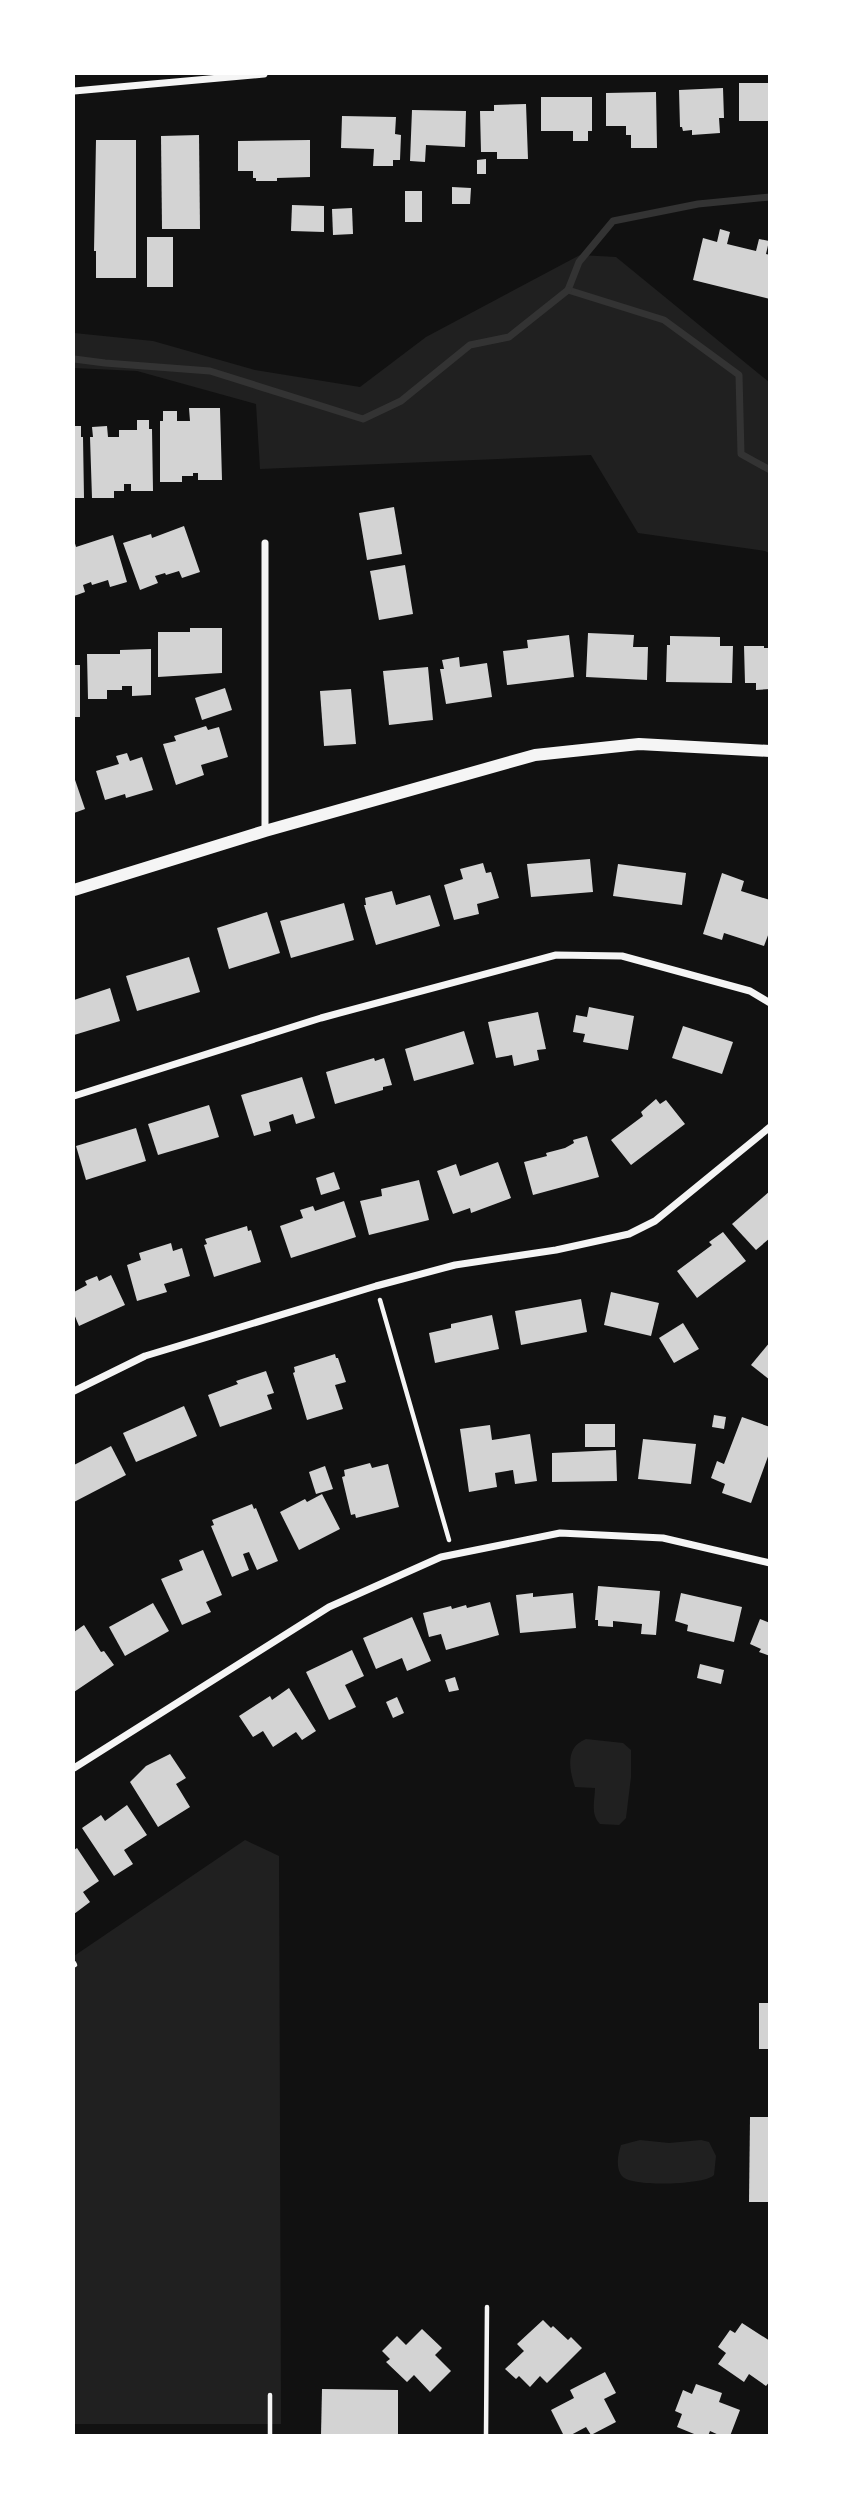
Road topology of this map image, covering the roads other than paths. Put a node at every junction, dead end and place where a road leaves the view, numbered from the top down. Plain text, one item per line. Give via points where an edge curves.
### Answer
1 (264, 74) edge
2 (74, 91) edge
3 (265, 543) dead end
4 (769, 751) edge
5 (265, 831) junction
6 (74, 890) edge
7 (769, 1003) edge
8 (74, 1096) edge
9 (769, 1126) edge
10 (74, 1391) edge
11 (769, 1563) edge
12 (74, 1768) edge

1 - 2 street
3 - 5 street
4 - 5 street via 639,744 535,755
5 - 6 street
7 - 8 street via 750,991 622,956 556,955 321,1018
9 - 10 street via 655,1221 629,1234 455,1265 376,1286 145,1356
11 - 12 street via 663,1538 560,1534 441,1557 328,1606

